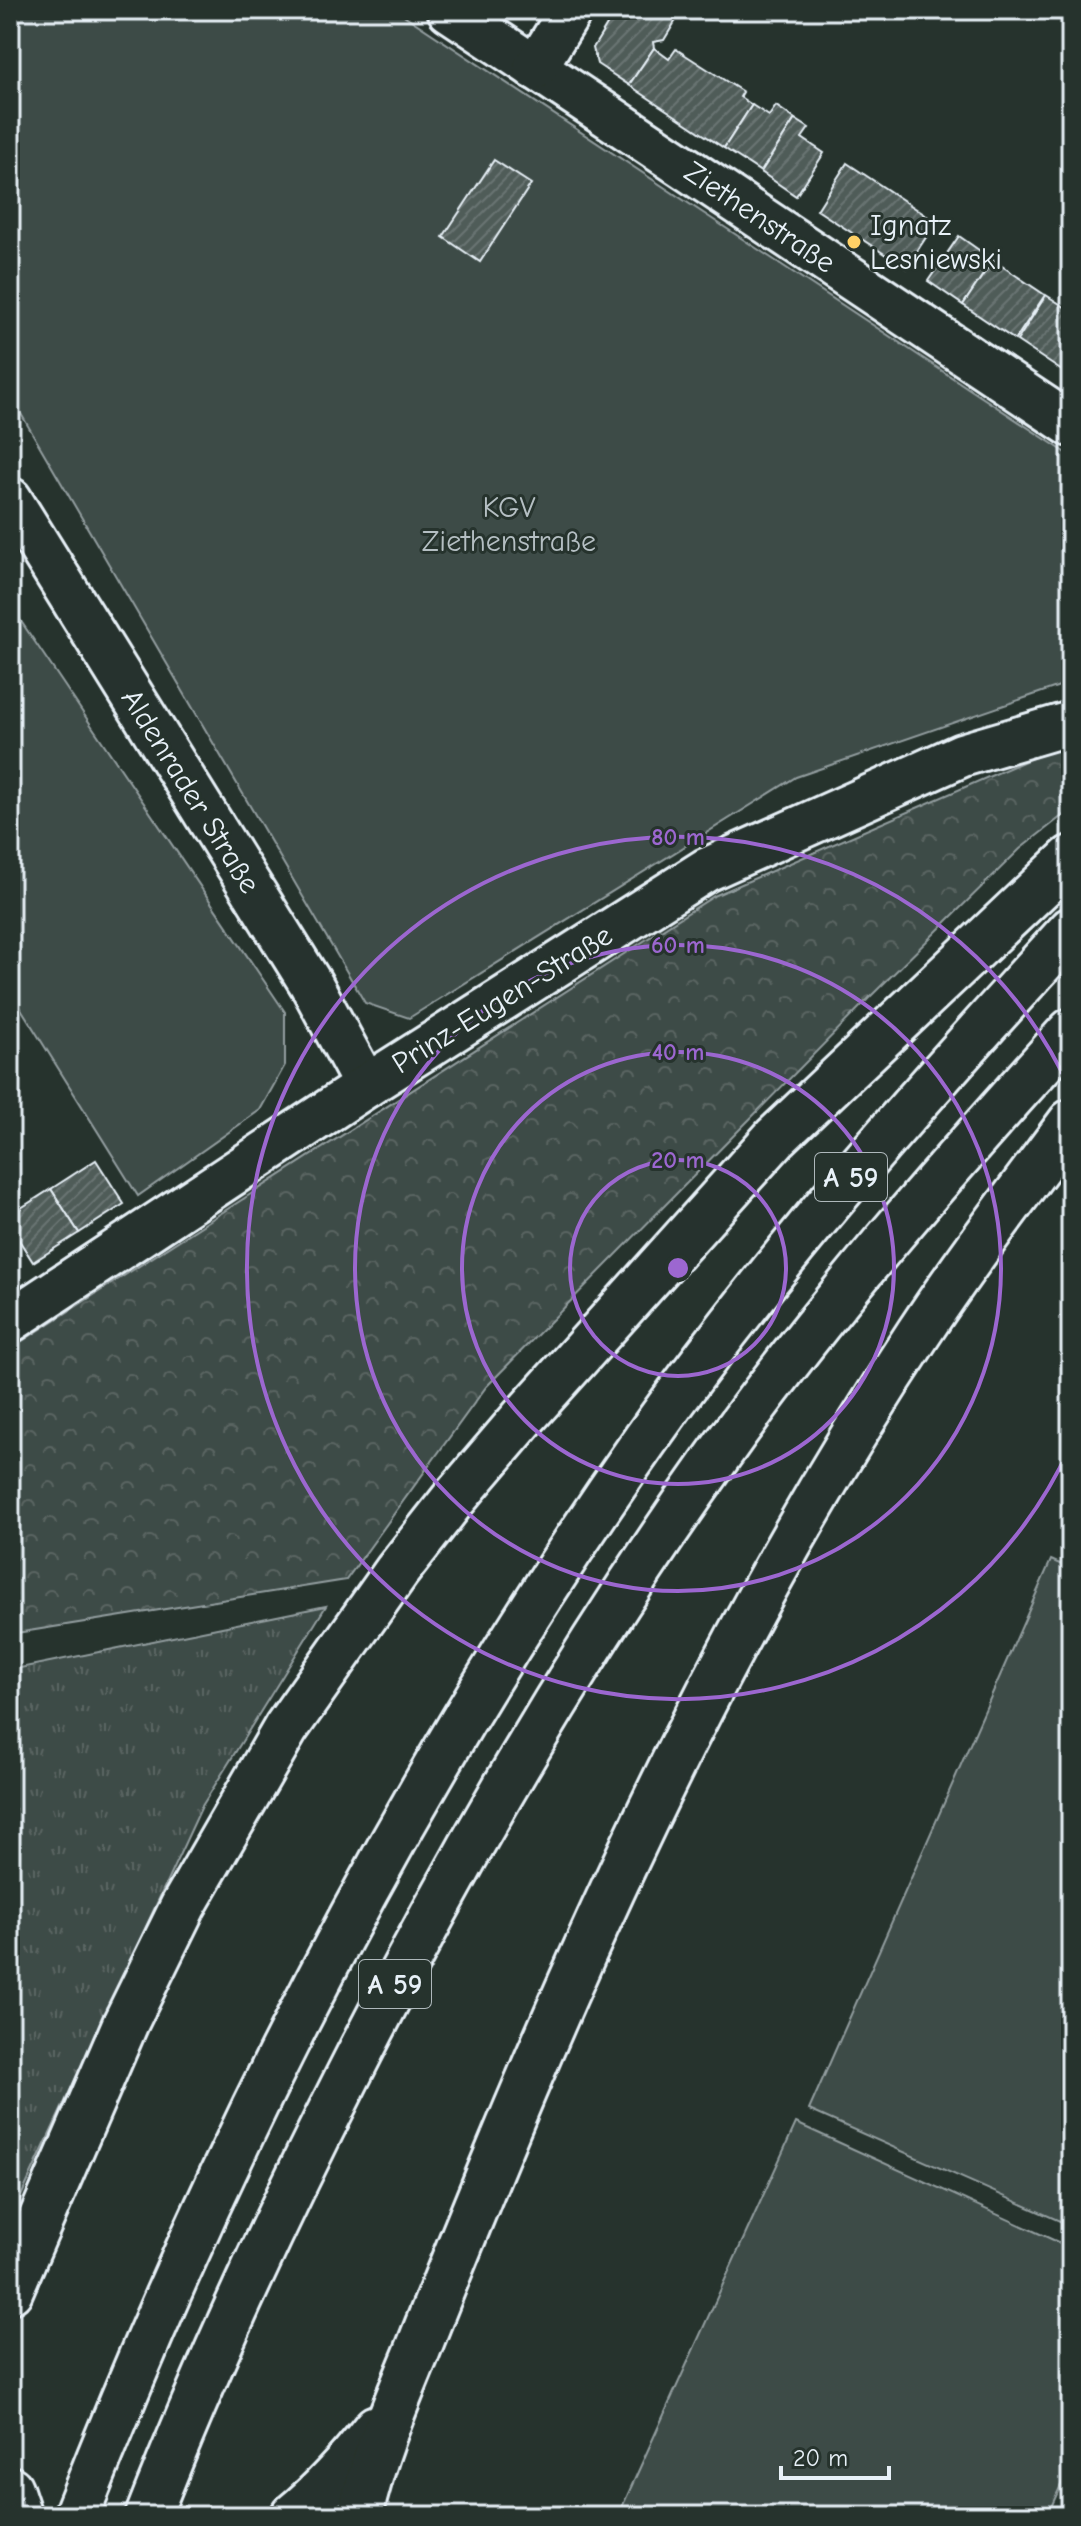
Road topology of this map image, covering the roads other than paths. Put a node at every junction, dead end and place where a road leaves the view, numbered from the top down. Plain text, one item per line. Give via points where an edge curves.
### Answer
1 (449, 10) edge
2 (571, 10) edge
3 (535, 68) junction
4 (1071, 425) edge
5 (10, 499) edge
6 (1071, 723) edge
7 (1071, 858) edge
8 (1071, 930) edge
9 (1071, 1031) edge
10 (366, 1086) junction
11 (1071, 1122) edge
12 (10, 1321) edge
13 (17, 2276) edge
14 (10, 2319) edge
15 (398, 2399) junction
16 (10, 2489) edge
17 (19, 2516) edge
18 (76, 2516) edge
19 (148, 2516) edge
20 (293, 2516) edge
21 (360, 2516) edge

1 - 3 street, Ziethenstraße
2 - 3 street
3 - 4 street, Ziethenstraße
5 - 10 street, Aldenrader Straße via 303,970
6 - 10 street, Prinz-Eugen-Straße via 962,755 706,870
7 - 13 highway via 775,1138 463,1487 344,1643 286,1728 183,1906 126,2022
8 - 18 highway, A 59 via 931,1082 815,1220 647,1437 547,1586 442,1757 344,1932 221,2174
9 - 19 highway, A 59 via 870,1260 768,1390 651,1553 499,1794 285,2200
10 - 12 street, Prinz-Eugen-Straße
11 - 15 highway via 919,1332 725,1659 565,1991
13 - 14 highway
15 - 20 highway via 350,2461
15 - 21 highway
16 - 17 highway

